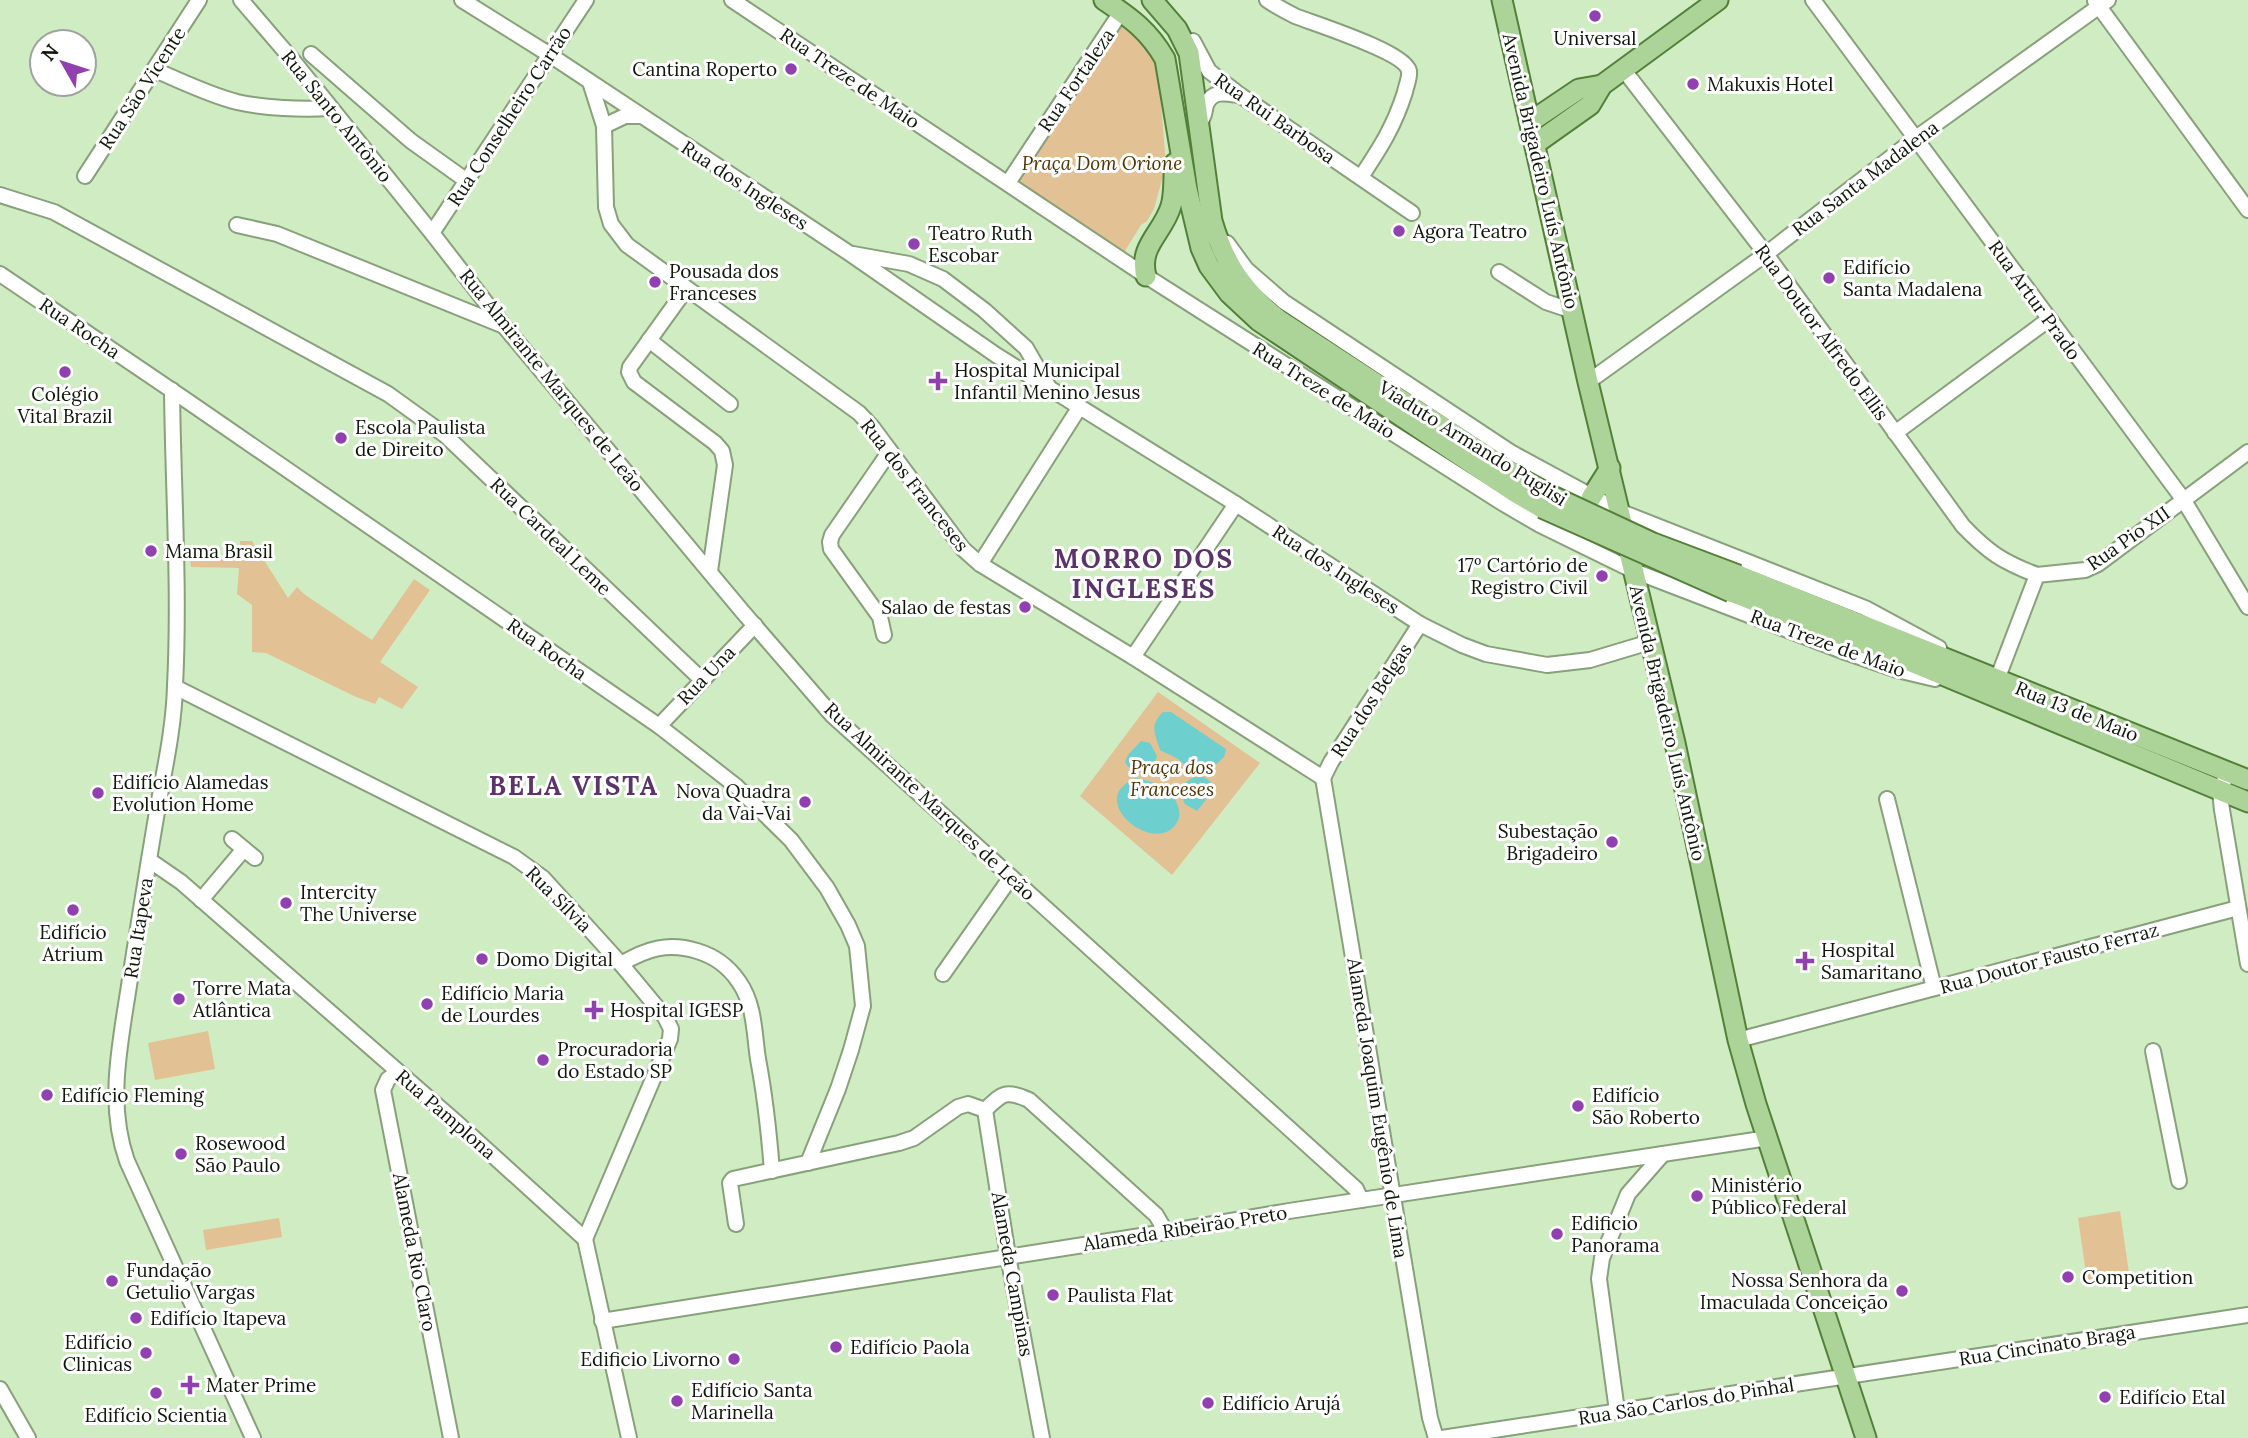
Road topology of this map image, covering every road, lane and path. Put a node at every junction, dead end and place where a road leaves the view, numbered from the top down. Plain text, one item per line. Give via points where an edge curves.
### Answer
1 (199, 0) edge
2 (242, 0) edge
3 (462, 0) edge
4 (586, 0) edge
5 (732, 0) edge
6 (1104, 0) edge
7 (1152, 0) edge
8 (1161, 0) edge
9 (1267, 0) edge
10 (1502, 0) edge
11 (1718, 0) edge
12 (1813, 0) edge
13 (2100, 2) edge
14 (1121, 12) junction
15 (311, 54) dead end
16 (550, 55) junction
17 (1623, 69) junction
18 (155, 70) junction
19 (590, 82) junction
20 (1602, 85) junction
21 (1240, 95) junction
22 (330, 108) junction
23 (641, 116) junction
24 (1530, 122) junction
25 (1198, 124) junction
26 (604, 126) junction
27 (1916, 138) junction
28 (1535, 144) junction
29 (1180, 149) junction
30 (85, 176) dead end
31 (1360, 177) junction
32 (467, 181) junction
33 (1008, 183) junction
34 (0, 195) edge
35 (2248, 210) edge
36 (1412, 213) dead end
37 (1212, 221) junction
38 (237, 225) dead end
39 (432, 233) junction
40 (849, 253) junction
41 (1766, 254) junction
42 (1499, 272) dead end
43 (0, 274) edge
44 (1146, 276) junction
45 (686, 289) junction
46 (1573, 311) junction
47 (2048, 320) junction
48 (504, 326) junction
49 (649, 340) junction
50 (1588, 382) junction
51 (1049, 387) junction
52 (172, 390) junction
53 (730, 404) dead end
54 (1079, 408) junction
55 (1895, 433) junction
56 (890, 451) junction
57 (2248, 452) edge
58 (1610, 468) junction
59 (1572, 487) junction
60 (1591, 498) junction
61 (2183, 499) junction
62 (1545, 501) junction
63 (1236, 504) junction
64 (1619, 511) junction
65 (1564, 537) junction
66 (1692, 540) junction
67 (1598, 554) junction
68 (979, 564) junction
69 (1634, 570) junction
70 (710, 571) junction
71 (2037, 575) junction
72 (1735, 584) junction
73 (1672, 585) junction
74 (2248, 607) edge
75 (1420, 624) junction
76 (755, 625) junction
77 (884, 635) dead end
78 (1650, 642) junction
79 (1907, 643) joint
80 (1133, 657) junction
81 (1916, 664) joint
82 (1959, 664) junction
83 (702, 680) junction
84 (1963, 685) junction
85 (175, 687) junction
86 (1994, 688) junction
87 (659, 726) junction
88 (2228, 771) junction
89 (1323, 778) junction
90 (2248, 780) edge
91 (2220, 791) junction
92 (1888, 799) dead end
93 (2248, 802) edge
94 (244, 849) dead end
95 (149, 860) junction
96 (1012, 877) junction
97 (201, 900) junction
98 (2238, 908) junction
99 (621, 964) junction
100 (2248, 964) edge
101 (943, 974) dead end
102 (1934, 988) junction
103 (1738, 1040) junction
104 (2153, 1051) dead end
105 (398, 1073) junction
106 (985, 1110) junction
107 (1768, 1138) junction
108 (1663, 1154) junction
109 (808, 1163) junction
110 (772, 1171) junction
111 (2179, 1181) dead end
112 (1393, 1195) junction
113 (1361, 1200) junction
114 (736, 1224) dead end
115 (1166, 1232) junction
116 (585, 1239) junction
117 (1009, 1256) junction
118 (2248, 1315) edge
119 (602, 1321) junction
120 (1846, 1376) junction
121 (0, 1389) edge
122 (1617, 1411) junction
123 (28, 1438) edge
124 (253, 1438) edge
125 (451, 1438) edge
126 (629, 1438) edge
127 (1042, 1438) edge
128 (1436, 1438) edge
129 (1442, 1438) edge
130 (1866, 1438) edge

1 - 18 street, Rua São Vicente
2 - 22 street, Rua Santo Antônio
3 - 16 street, Rua dos Ingleses
4 - 16 street, Rua Conselheiro Carrão
5 - 33 street, Rua Treze de Maio
6 - 14 main road
7 - 25 main road via 1177,29 1189,53
8 - 21 street, Rua Rui Barbosa via 1179,18 1209,71
9 - 31 street via 1399,58 1409,69 1390,132
10 - 24 main road, Avenida Brigadeiro Luís Antônio
11 - 17 main road
12 - 27 street, Rua Artur Prado
13 - 27 street, Rua Santa Madalena
13 - 35 street
14 - 29 main road via 1154,40 1165,59
14 - 33 street, Rua Fortaleza
15 - 32 street via 411,141
16 - 19 street, Rua dos Ingleses
16 - 32 street, Rua Conselheiro Carrão
17 - 20 main road
17 - 41 street, Rua Doutor Alfredo Ellis
18 - 22 street via 239,102
18 - 30 street, Rua São Vicente
19 - 23 street, Rua dos Ingleses
19 - 26 street, Rua dos Franceses
20 - 24 main road via 1579,89
20 - 28 main road via 1590,104
21 - 25 street via 1217,93
21 - 31 street, Rua Rui Barbosa
22 - 39 street, Rua Santo Antônio
23 - 26 street via 625,116
23 - 40 street, Rua dos Ingleses
24 - 28 main road, Avenida Brigadeiro Luís Antônio
25 - 37 main road, Rua Treze de Maio
26 - 45 street, Rua dos Franceses via 606,207 611,224 627,245
27 - 41 street, Rua Santa Madalena
27 - 47 street, Rua Artur Prado
28 - 46 main road, Avenida Brigadeiro Luís Antônio
29 - 44 main road via 1171,206 1145,254
29 - 62 main road, Viaduto Armando Puglisi via 1201,248 1229,293 1259,321 1492,477
31 - 36 street, Rua Rui Barbosa
32 - 39 street, Rua Conselheiro Carrão
33 - 44 street, Rua Treze de Maio
34 - 83 street, Rua Cardeal Leme via 54,212 388,394 437,428
37 - 59 street, Rua Treze de Maio via 1246,269 1284,302 1512,453
37 - 62 main road, Viaduto Armando Puglisi via 1229,266 1258,303
38 - 48 street via 277,234
39 - 48 street, Rua Almirante Marques de Leão
40 - 51 street, Rua dos Ingleses
40 - 51 street, Rua dos Ingleses via 909,264 943,279 1026,348
41 - 50 street, Rua Santa Madalena
41 - 55 street, Rua Doutor Alfredo Ellis
42 - 46 street via 1546,302
43 - 52 street, Rua Rocha
44 - 65 street, Rua Treze de Maio via 1504,504
45 - 49 street
45 - 56 street, Rua dos Franceses via 859,413
46 - 50 main road, Avenida Brigadeiro Luís Antônio
47 - 55 street
47 - 61 street, Rua Artur Prado
48 - 70 street, Rua Almirante Marques de Leão
49 - 53 street
49 - 70 street via 630,367 630,377 722,451
50 - 58 main road, Avenida Brigadeiro Luís Antônio
51 - 54 street, Rua dos Ingleses
52 - 85 street, Rua Itapeva
52 - 87 street, Rua Rocha
54 - 63 street, Rua dos Ingleses
54 - 68 street
55 - 71 street, Rua Doutor Alfredo Ellis via 1985,549 2009,565
56 - 68 street, Rua dos Franceses
56 - 77 street via 830,542 880,617
57 - 61 street, Rua Pio XII
58 - 60 main road
58 - 64 main road, Avenida Brigadeiro Luís Antônio
59 - 60 street, Rua Treze de Maio
59 - 65 street via 1581,515
60 - 64 street, Rua Treze de Maio
60 - 67 street via 1589,524
61 - 71 street, Rua Pio XII via 2098,564 2085,570
61 - 74 street, Rua Artur Prado
62 - 72 main road, Viaduto Armando Puglisi, bridge via 1653,543
63 - 75 street, Rua dos Ingleses
63 - 80 street
64 - 66 street, Rua Treze de Maio
64 - 69 main road, Avenida Brigadeiro Luís Antônio
65 - 67 street, Rua Treze de Maio
66 - 73 street via 1673,542 1657,556 1659,568
66 - 82 street, Rua Treze de Maio via 1865,608
67 - 69 street, Rua Treze de Maio
68 - 80 street, Rua dos Franceses
69 - 73 street, Rua Treze de Maio
69 - 78 main road, Avenida Brigadeiro Luís Antônio
70 - 76 street, Rua Almirante Marques de Leão
71 - 86 street
72 - 79 main road, Viaduto Armando Puglisi
72 - 81 main road, Viaduto Armando Puglisi
73 - 84 street, Rua Treze de Maio via 1897,670
75 - 78 street, Rua dos Ingleses via 1486,654 1547,665 1590,660
75 - 89 street, Rua dos Belgas
76 - 83 street, Rua Una
76 - 96 street, Rua Almirante Marques de Leão via 832,715
78 - 103 main road, Avenida Brigadeiro Luís Antônio
79 - 82 main road, Rua 13 de Maio
80 - 89 street, Rua dos Franceses
81 - 84 main road, Rua 13 de Maio
82 - 86 main road, Rua 13 de Maio
83 - 87 street, Rua Una
84 - 86 main road, Rua 13 de Maio
85 - 95 street, Rua Itapeva
85 - 99 street, Rua Sílvia via 514,857 543,878
86 - 88 main road, Rua 13 de Maio
86 - 91 main road, Rua 13 de Maio
87 - 109 street, Rua Rocha via 736,786 791,840 834,898 857,946 863,1006 838,1089
88 - 90 main road, Rua 13 de Maio
88 - 91 street
89 - 112 street, Alameda Joaquim Eugênio de Lima
91 - 93 main road, Rua 13 de Maio
91 - 98 street
92 - 102 street
94 - 97 street
95 - 97 street, Rua Pamplona
95 - 124 street, Rua Itapeva via 114,1095 120,1141
96 - 101 street
96 - 113 street, Rua Almirante Marques de Leão via 1356,1189
97 - 105 street, Rua Pamplona
98 - 100 street
98 - 102 street, Rua Doutor Fausto Ferraz
99 - 110 street via 641,952 680,947 720,962 739,981 752,1011
99 - 116 street, Rua Sílvia via 665,1017 670,1039
102 - 103 street, Rua Doutor Fausto Ferraz
103 - 107 main road, Avenida Brigadeiro Luís Antônio
104 - 111 street
105 - 116 street, Rua Pamplona
105 - 125 street, Alameda Rio Claro via 388,1079 383,1090
106 - 109 street via 968,1104 914,1138
106 - 115 street via 1008,1093 1029,1100 1156,1215
106 - 117 street, Alameda Campinas
107 - 108 street, Alameda Ribeirão Preto
107 - 120 main road, Avenida Brigadeiro Luís Antônio
108 - 112 street, Alameda Ribeirão Preto
108 - 122 street via 1631,1189 1602,1258 1599,1279
109 - 110 street
110 - 114 street via 731,1181
112 - 113 street, Alameda Ribeirão Preto
112 - 128 street, Alameda Joaquim Eugênio de Lima
113 - 115 street, Alameda Ribeirão Preto
115 - 117 street, Alameda Ribeirão Preto
116 - 119 street
117 - 119 street, Alameda Ribeirão Preto
117 - 127 street, Alameda Campinas
118 - 120 street, Rua Cincinato Braga
119 - 126 street
120 - 122 street, Rua São Carlos do Pinhal
120 - 130 main road, Avenida Brigadeiro Luís Antônio
121 - 123 street
122 - 129 street, Rua São Carlos do Pinhal

